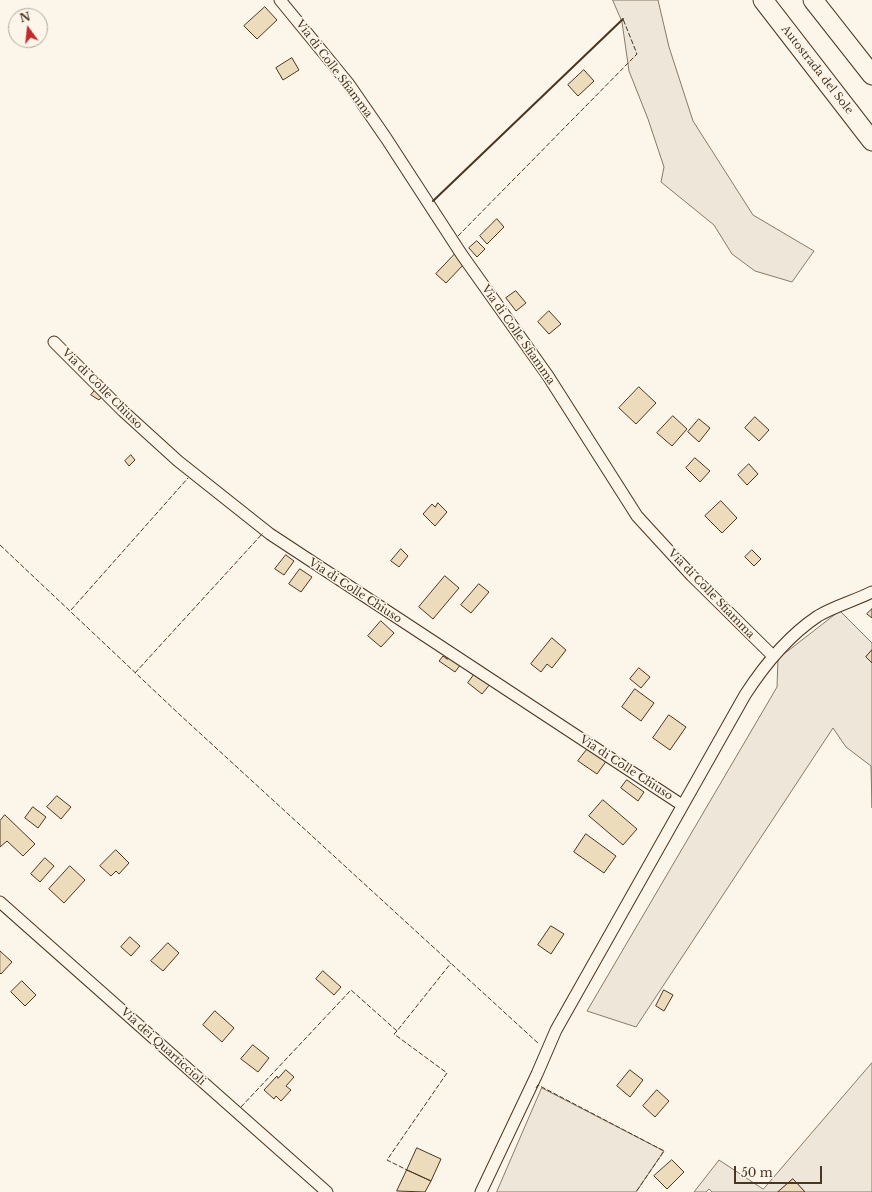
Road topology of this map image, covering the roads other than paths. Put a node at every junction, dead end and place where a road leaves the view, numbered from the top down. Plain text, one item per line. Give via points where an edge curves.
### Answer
1 (280, 0) edge
2 (763, 0) edge
3 (813, 0) edge
4 (872, 75) edge
5 (872, 141) edge
6 (54, 342) dead end
7 (872, 592) edge
8 (773, 656) junction
9 (682, 805) junction
10 (0, 902) edge
11 (326, 1192) edge
12 (480, 1192) edge

1 - 8 street, Via di Colle Sfiamma via 348,83 462,255 548,376 637,516 692,576
2 - 5 highway, Autostrada del Sole
3 - 4 highway
6 - 9 street, Via di Colle Chiuso via 178,462 270,534
7 - 8 street via 819,616 801,629
8 - 9 street via 745,694
9 - 12 street via 556,1030
10 - 11 street, Via dei Quarticcioli

